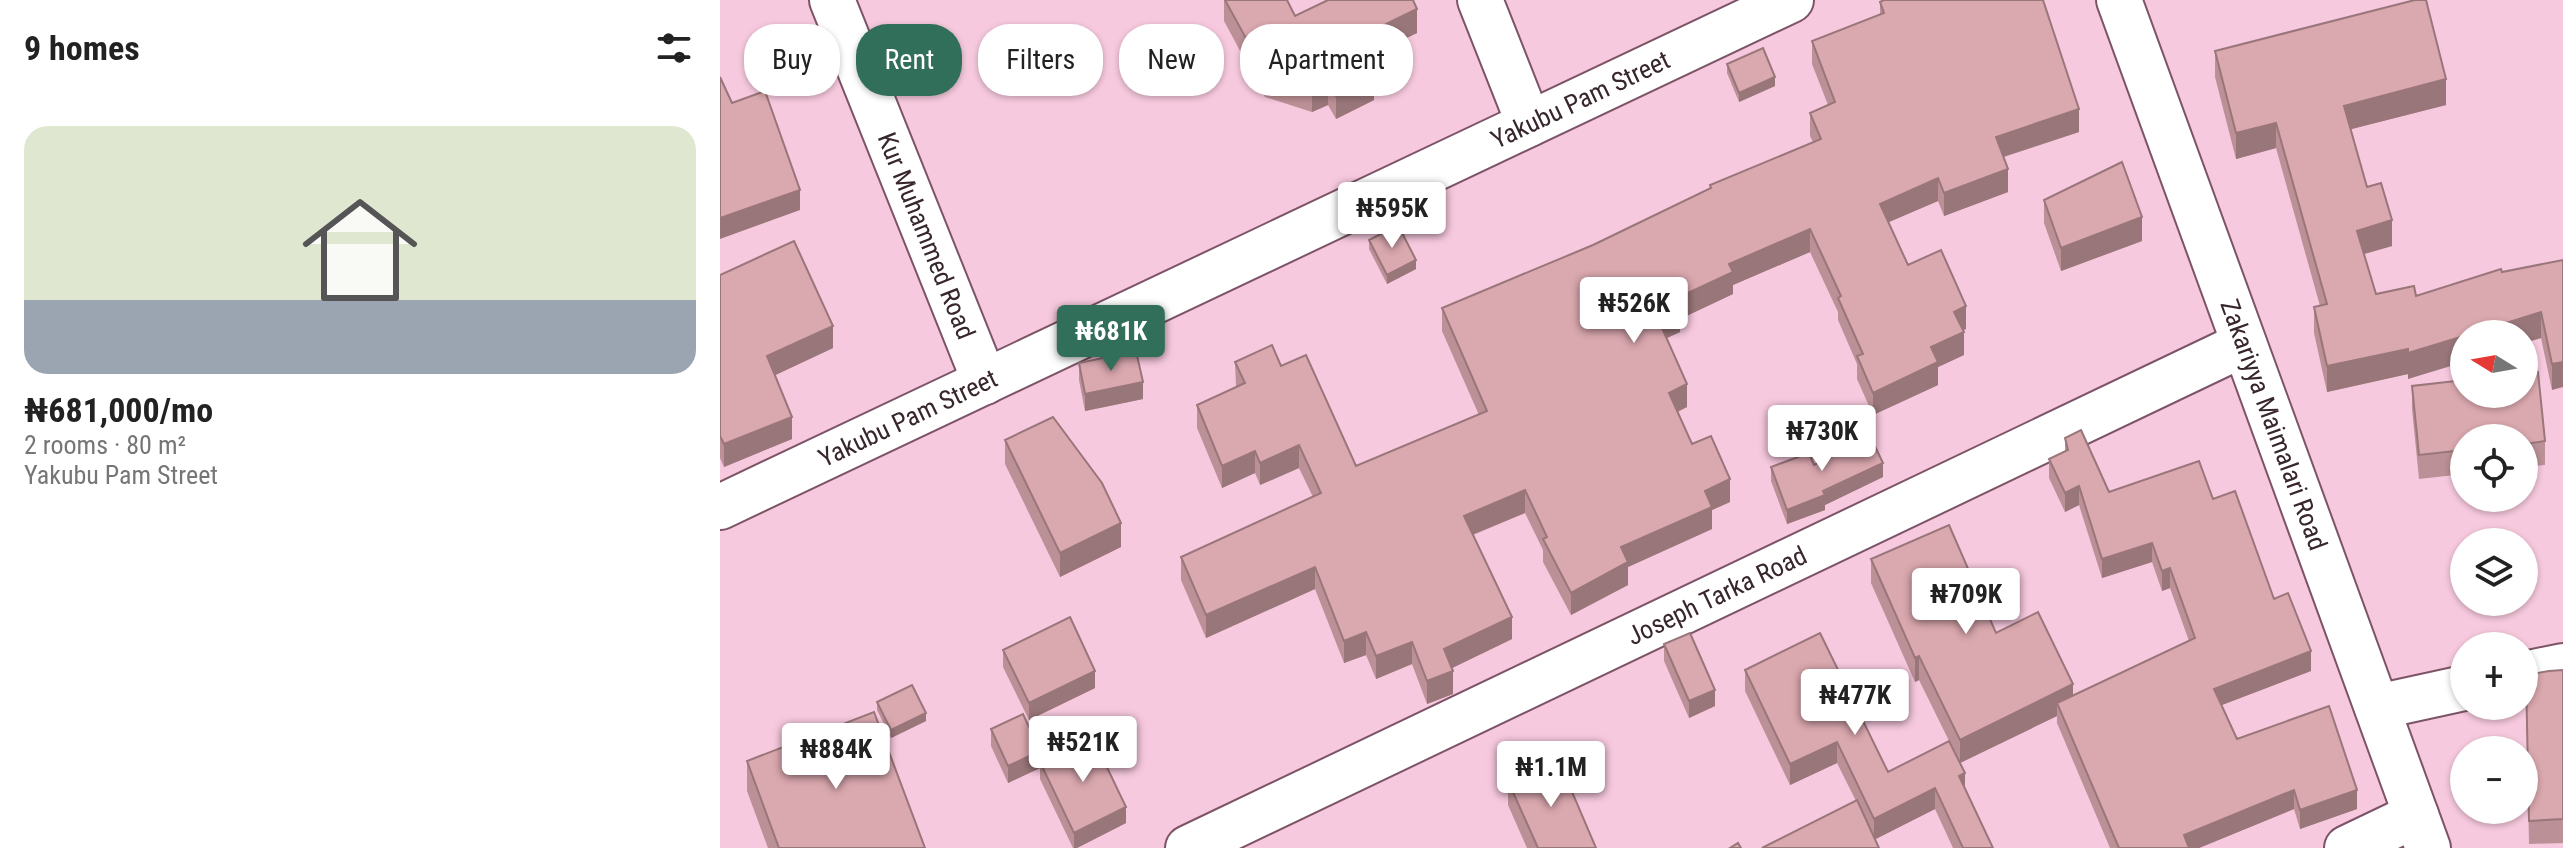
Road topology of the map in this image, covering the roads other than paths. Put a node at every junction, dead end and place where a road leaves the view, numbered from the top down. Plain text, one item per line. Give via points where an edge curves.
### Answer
1 (832, 0) edge
2 (1480, 0) edge
3 (1791, 0) edge
4 (2119, 0) edge
5 (1529, 124) junction
6 (2244, 344) junction
7 (985, 382) junction
8 (720, 507) edge
9 (2563, 666) edge
10 (2538, 671) edge
11 (2450, 691) edge
12 (2377, 707) junction
13 (2422, 832) edge
14 (1188, 848) edge
15 (2347, 848) edge

1 - 7 street, Kur Muhammed Road
2 - 5 street
3 - 5 street, Yakubu Pam Street
4 - 6 street, Zakariyya Maimalari Road
5 - 7 street, Yakubu Pam Street
6 - 12 street, Zakariyya Maimalari Road
6 - 14 street, Joseph Tarka Road
7 - 8 street, Yakubu Pam Street
9 - 10 street
11 - 12 street
12 - 13 street, Zakariyya Maimalari Road
13 - 15 street

